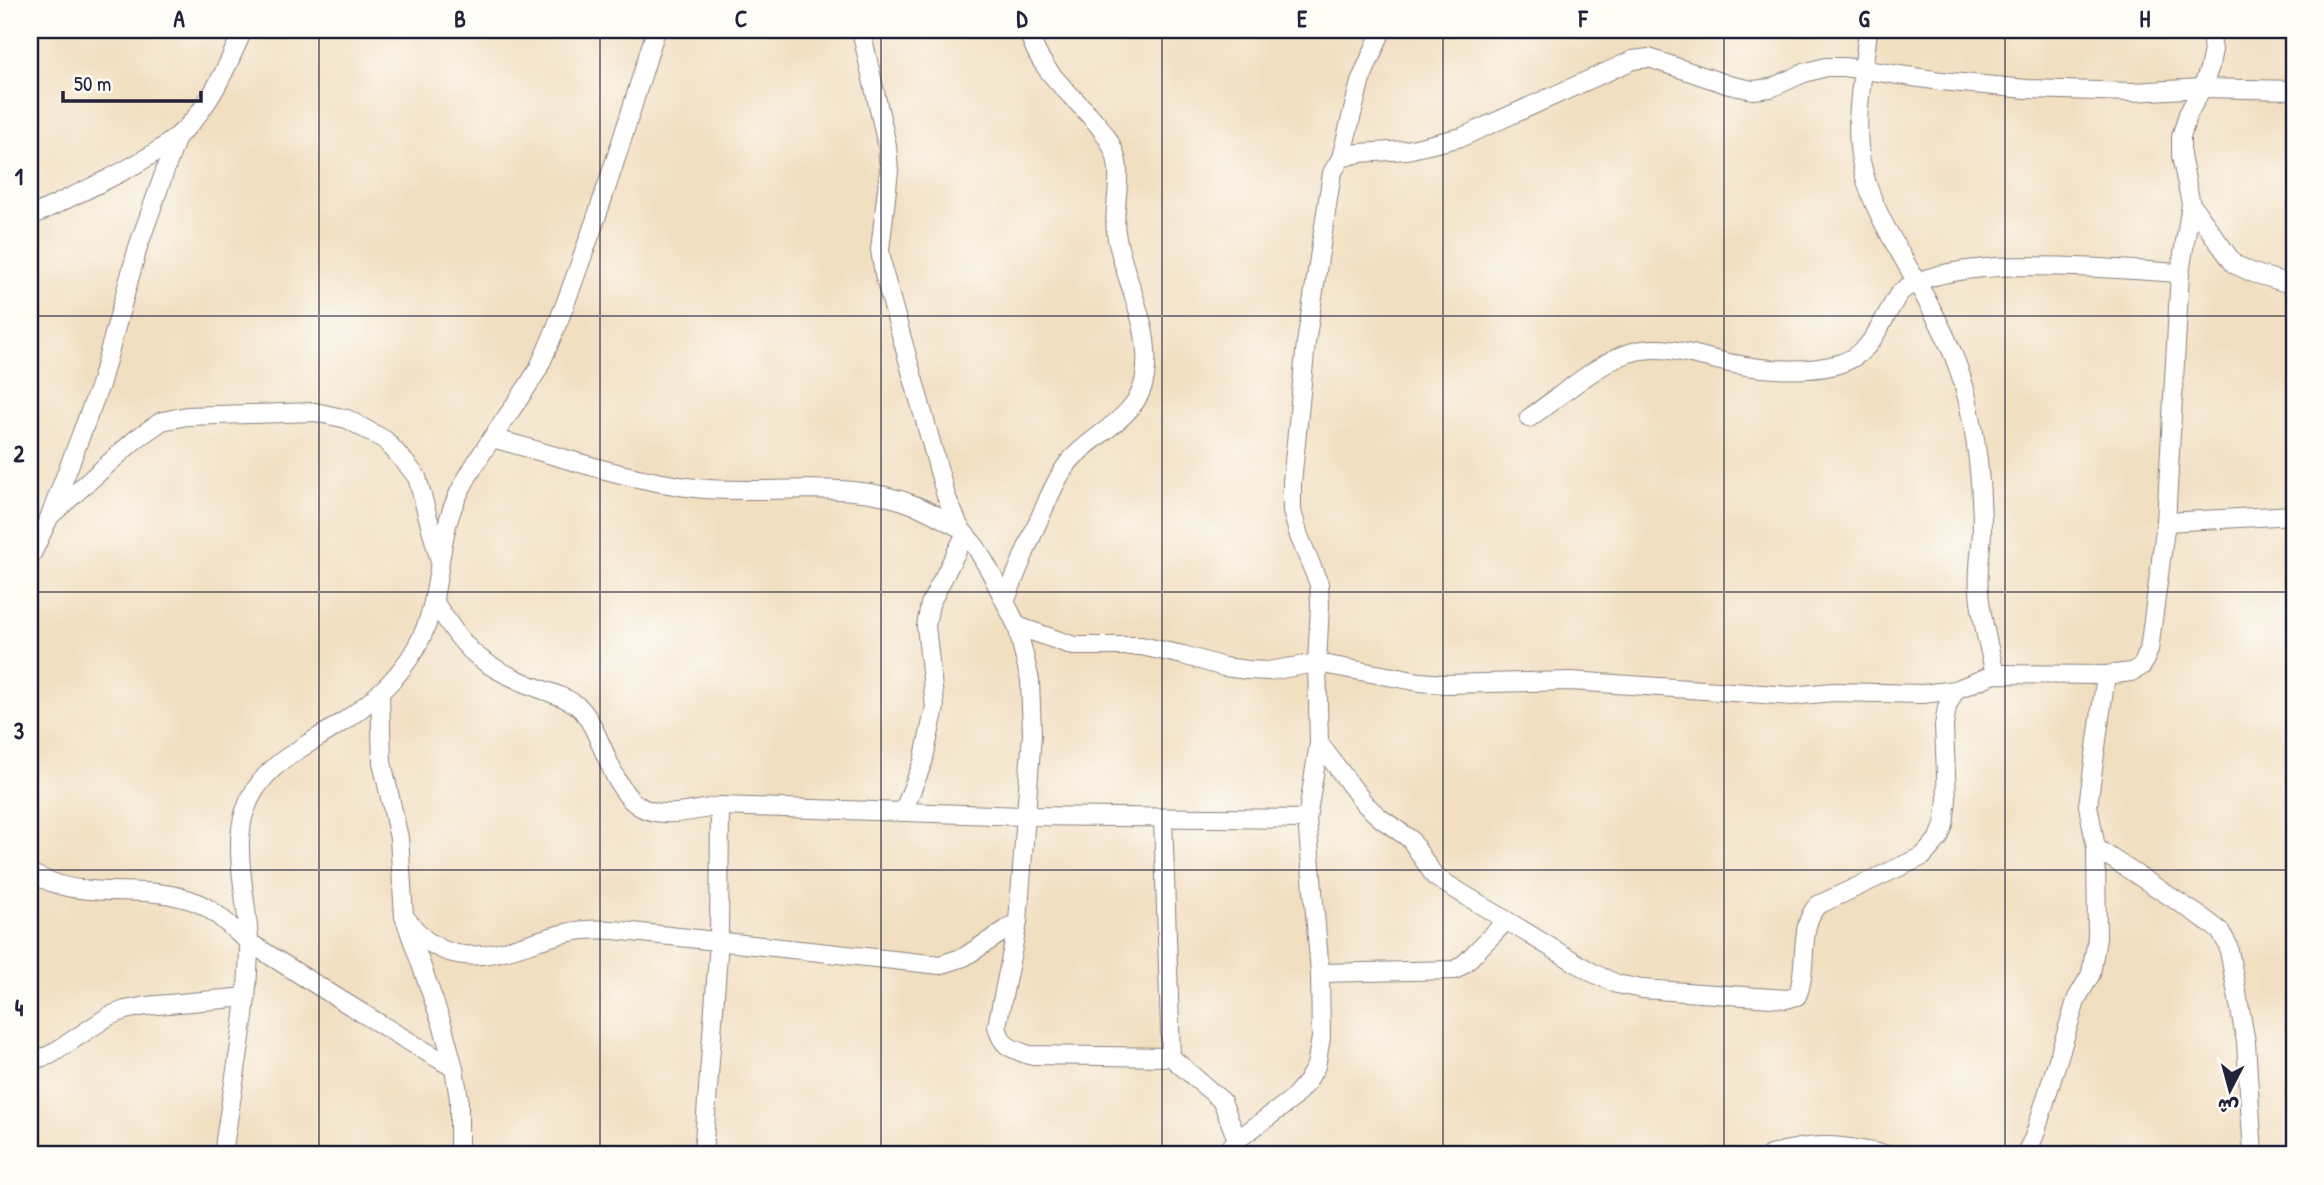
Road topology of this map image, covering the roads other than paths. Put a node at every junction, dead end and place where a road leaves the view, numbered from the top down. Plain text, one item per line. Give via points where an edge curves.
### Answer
1 (243, 30) edge
2 (656, 30) edge
3 (861, 30) edge
4 (1027, 30) edge
5 (1382, 30) edge
6 (1868, 30) edge
7 (2210, 30) edge
8 (1864, 70) junction
9 (2202, 88) junction
10 (2294, 90) edge
11 (177, 137) junction
12 (1341, 158) junction
13 (2191, 205) junction
14 (30, 216) edge
15 (2180, 273) junction
16 (1916, 281) junction
17 (2294, 285) edge
18 (1529, 418) dead end
19 (492, 438) junction
20 (2294, 514) edge
21 (50, 516) junction
22 (2166, 522) junction
23 (963, 532) junction
24 (30, 558) edge
25 (440, 565) junction
26 (1005, 601) junction
27 (435, 603) junction
28 (1017, 626) junction
29 (1317, 663) junction
30 (1995, 674) junction
31 (2106, 676) junction
32 (1955, 690) junction
33 (380, 694) junction
34 (1319, 743) junction
35 (720, 806) junction
36 (903, 812) junction
37 (1024, 816) junction
38 (1163, 818) junction
39 (1307, 820) junction
40 (2096, 848) junction
41 (30, 873) edge
42 (404, 916) junction
43 (1506, 921) junction
44 (1018, 922) junction
45 (719, 941) junction
46 (249, 942) junction
47 (1320, 973) junction
48 (246, 997) junction
49 (1171, 1057) junction
50 (30, 1060) edge
51 (454, 1069) junction
52 (1237, 1140) junction
53 (223, 1155) edge
54 (459, 1155) edge
55 (703, 1155) edge
56 (1224, 1155) edge
57 (1770, 1155) edge
58 (1887, 1155) edge
59 (2025, 1155) edge
60 (2253, 1155) edge

1 - 11 street via 225,72
2 - 19 street via 614,170 560,319 536,373
3 - 23 street via 887,145 889,171 880,250 884,274 946,496
4 - 26 street via 1042,63 1104,133 1115,152 1116,230 1142,319 1146,356 1145,379 1126,413 1069,462 1045,505
5 - 12 street via 1360,82
6 - 8 street
7 - 9 street via 2213,50
8 - 9 street via 2028,89 2133,92
8 - 12 street via 1826,67 1754,90 1649,58 1633,60 1462,137
8 - 16 street via 1858,128 1861,160 1880,218
9 - 10 street
9 - 13 street via 2181,137
11 - 14 street via 142,160
11 - 21 street via 138,247 100,385
12 - 29 street via 1332,173 1306,343 1292,482 1292,511 1319,584
13 - 15 street
13 - 17 street via 2234,264
15 - 16 street via 2012,266
15 - 22 street
16 - 18 street via 1899,293 1876,337 1855,358 1834,366 1740,365 1657,348 1622,355
16 - 30 street via 1957,362 1975,433 1981,522 1978,589
19 - 23 street via 660,483 734,491 850,490 886,496 917,505
19 - 25 street via 457,498 445,529
20 - 22 street
21 - 24 street
21 - 25 street via 162,421 315,411 347,419 385,440 404,461 416,477
22 - 31 street via 2149,650 2142,666
23 - 26 street
23 - 36 street via 930,604 926,626 935,707 923,762
25 - 27 street
26 - 28 street
27 - 33 street via 409,659
27 - 35 street via 479,660 579,707 634,804 670,813
28 - 29 street via 1074,646 1141,646 1224,667 1268,671
28 - 37 street via 1032,707
29 - 32 street via 1444,684 1571,681 1791,696
29 - 34 street
30 - 31 street
30 - 32 street
31 - 40 street via 2088,805
32 - 43 street via 1944,726 1947,799 1938,838 1923,856 1811,911 1797,996 1787,999 1617,984
33 - 42 street via 382,762 399,838
33 - 46 street via 275,765 257,784 240,837
34 - 39 street
34 - 43 street via 1364,803 1410,839 1435,877
35 - 36 street
35 - 45 street
36 - 37 street
37 - 38 street
37 - 44 street
38 - 39 street
38 - 49 street
39 - 47 street
40 - 59 street via 2097,938 2091,974 2077,999
40 - 60 street via 2220,930 2228,945 2246,1042
41 - 46 street via 78,889 153,891 184,898 221,916
42 - 45 street via 426,940 452,953 474,956 591,929
42 - 51 street
43 - 47 street via 1455,970
44 - 45 street via 964,957 940,965
44 - 49 street via 998,1026 1000,1039 1010,1048 1029,1055
45 - 55 street
46 - 48 street
46 - 51 street
47 - 52 street via 1321,1038 1316,1066 1291,1100
48 - 50 street via 125,1010 108,1016 50,1055
48 - 53 street
49 - 52 street via 1222,1101
51 - 54 street
52 - 56 street
57 - 58 street via 1828,1145

